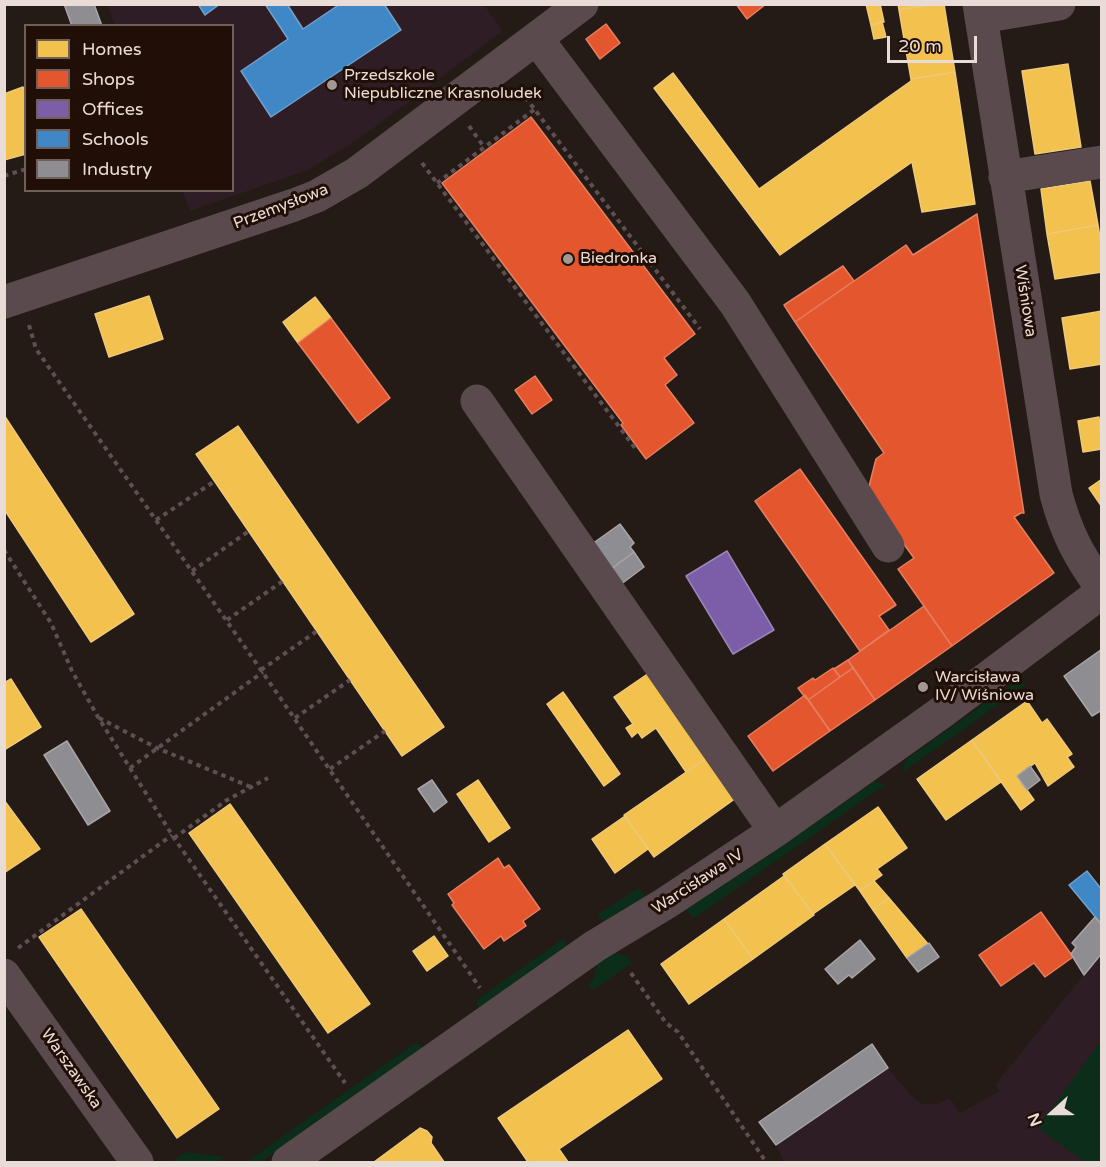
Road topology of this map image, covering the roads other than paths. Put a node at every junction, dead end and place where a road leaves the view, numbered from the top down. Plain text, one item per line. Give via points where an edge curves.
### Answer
1 (582, 4) edge
2 (1059, 4) edge
3 (980, 10) edge
4 (537, 39) junction
5 (1101, 162) edge
6 (1005, 177) junction
7 (16, 310) edge
8 (477, 402) dead end
9 (888, 546) dead end
10 (1101, 590) edge
11 (775, 831) junction
12 (9, 963) edge
13 (137, 1162) edge
14 (288, 1162) edge

1 - 4 street, Przemysłowa
2 - 3 street
3 - 6 street, Wiśniowa
4 - 7 street, Przemysłowa via 380,158 317,196 174,246
4 - 9 street via 735,303
5 - 6 street
6 - 10 street, Wiśniowa via 1056,494 1072,543
8 - 11 street
10 - 11 street, Warcisława IV via 942,712
11 - 14 street, Warcisława IV via 595,946
12 - 13 street, Warszawska

